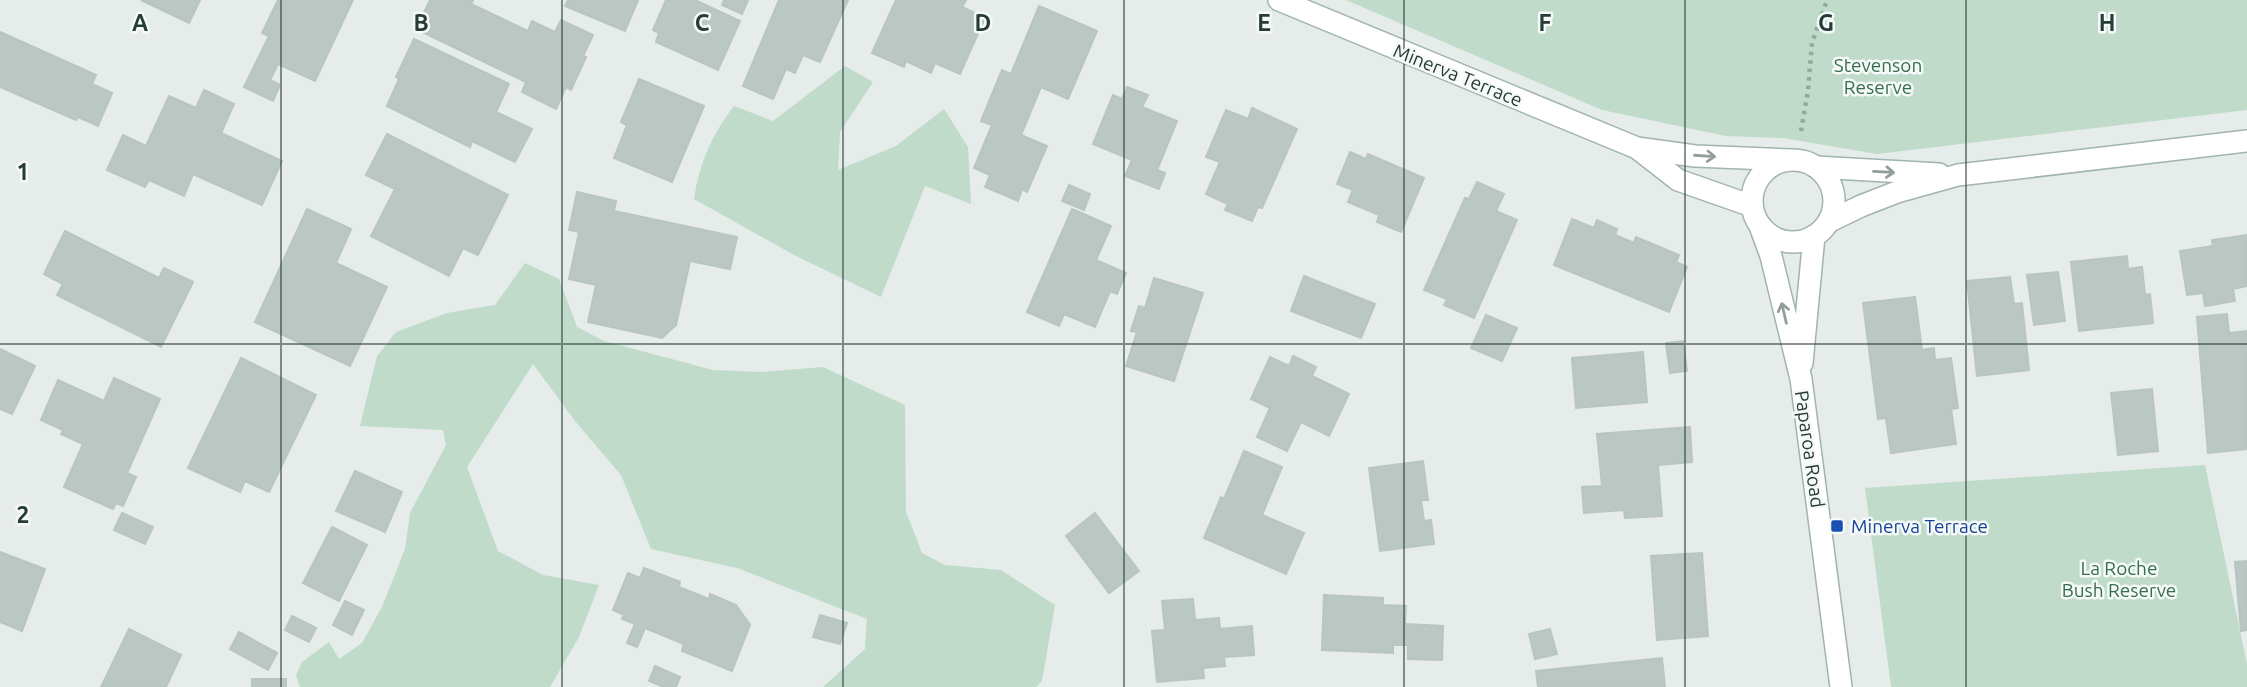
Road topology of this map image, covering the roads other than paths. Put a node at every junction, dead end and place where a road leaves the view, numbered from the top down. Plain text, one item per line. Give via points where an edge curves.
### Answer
1 (1279, 0) edge
2 (2247, 141) edge
3 (1637, 148) junction
4 (1790, 160) junction
5 (1816, 167) junction
6 (1958, 175) junction
7 (1756, 216) junction
8 (1821, 229) junction
9 (1801, 379) junction
10 (1841, 687) edge

1 - 3 main road, Minerva Terrace
2 - 6 main road
3 -> 4 main road, Minerva Terrace
3 - 7 main road, Minerva Terrace via 1678,180
4 - 5 main road
4 - 7 main road via 1766,170 1757,181 1753,193
5 -> 6 main road
5 - 8 main road via 1825,175 1834,198 1833,211
6 - 8 main road via 1861,206
7 - 8 main road via 1779,240 1791,242
9 -> 7 main road, Paparoa Road via 1771,256
8 - 9 main road, Paparoa Road
9 - 10 main road, Paparoa Road

